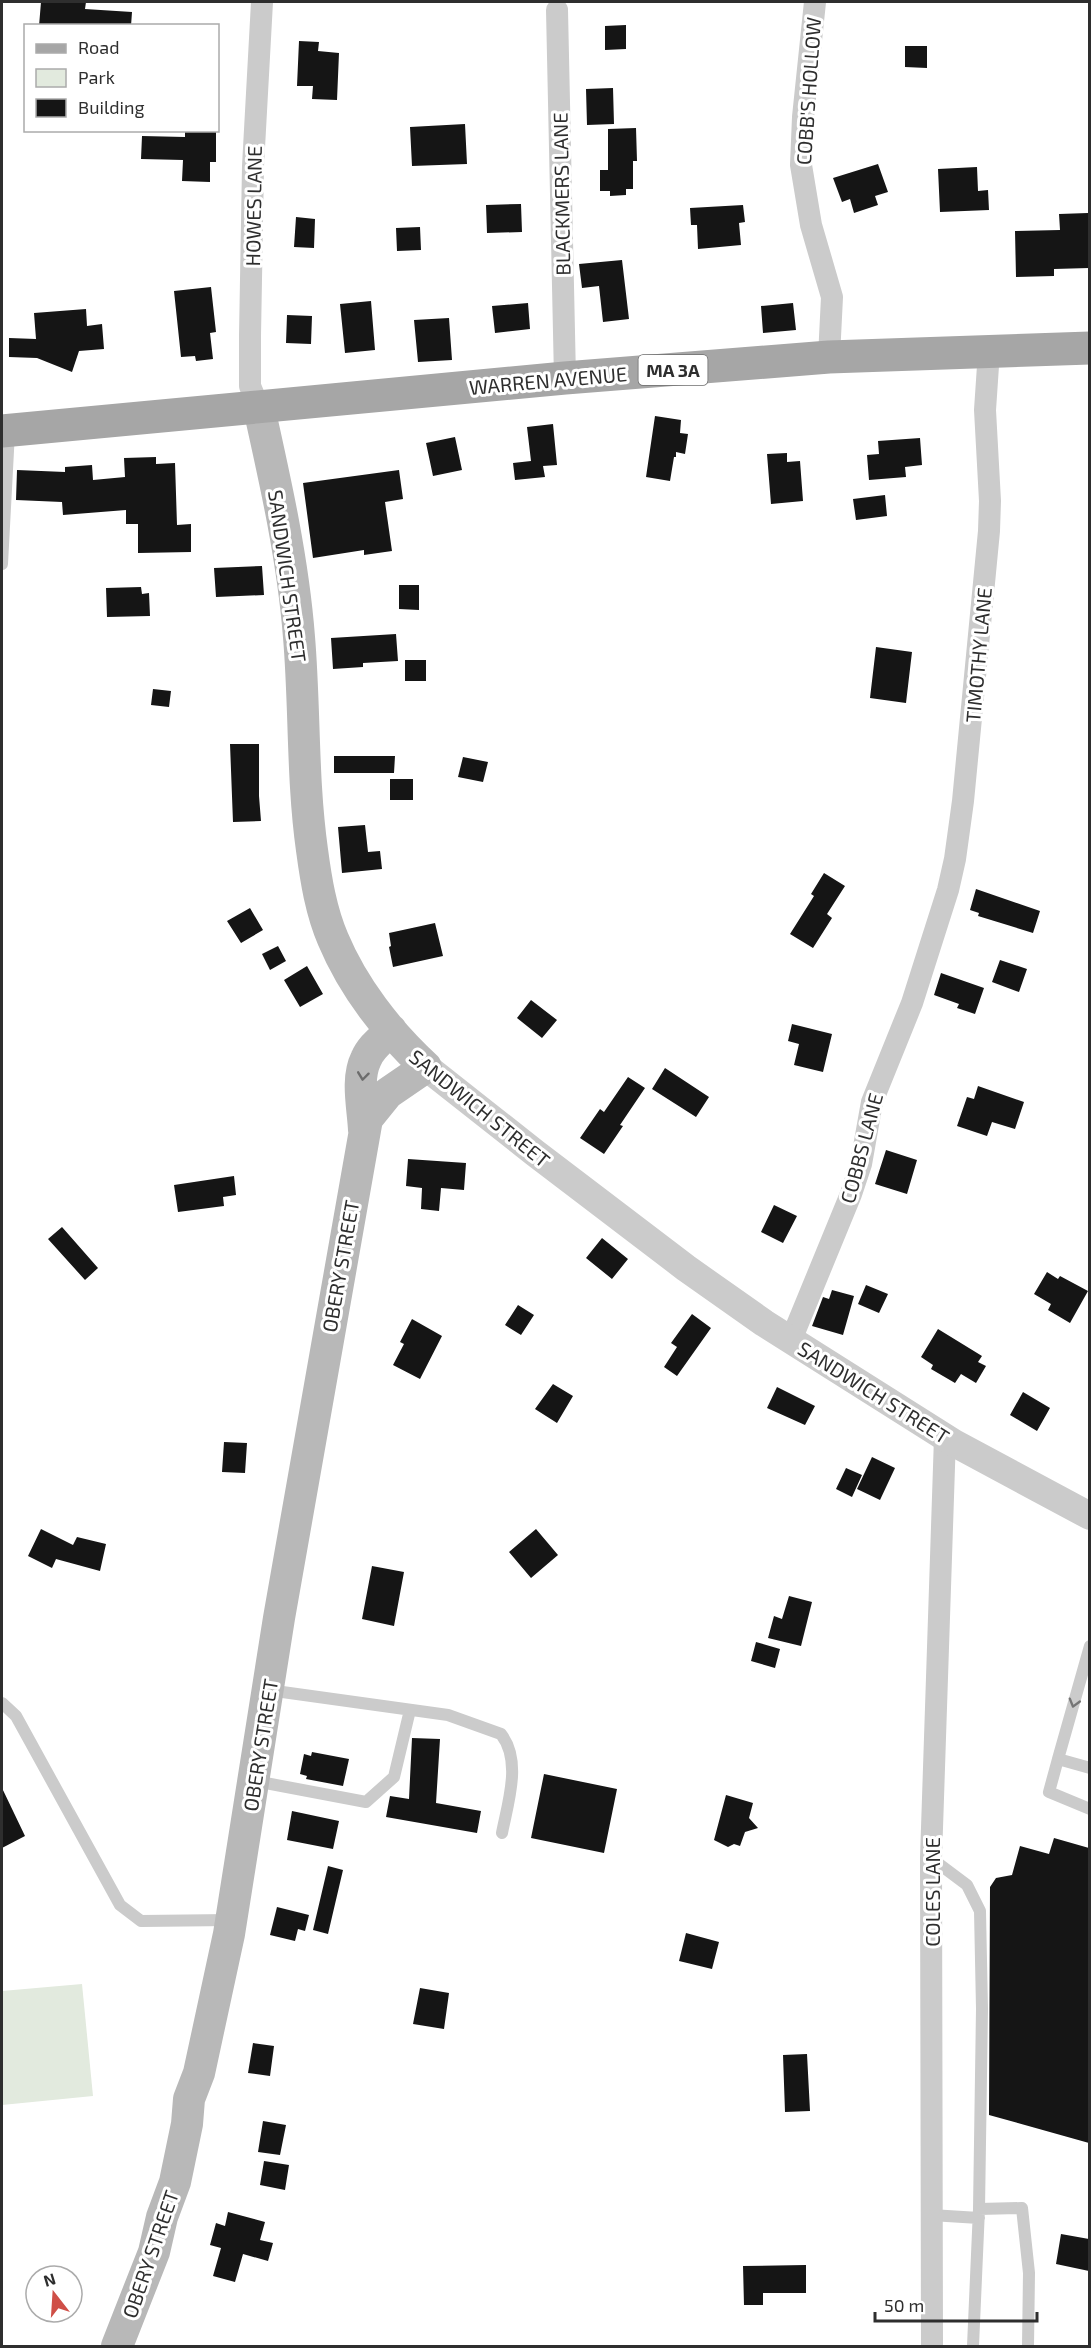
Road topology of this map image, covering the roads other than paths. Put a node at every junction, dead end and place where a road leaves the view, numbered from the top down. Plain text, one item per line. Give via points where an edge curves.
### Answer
1 (262, 2) edge
2 (815, 2) edge
3 (557, 10) dead end
4 (1089, 348) edge
5 (989, 351) junction
6 (829, 357) junction
7 (565, 378) junction
8 (259, 408) junction
9 (5, 431) edge
10 (2, 564) edge
11 (928, 955) joint
12 (391, 1030) junction
13 (426, 1067) junction
14 (364, 1133) junction
15 (791, 1340) junction
16 (945, 1437) junction
17 (1089, 1516) edge
18 (1089, 1646) edge
19 (268, 1690) junction
20 (2, 1703) edge
21 (410, 1710) junction
22 (1058, 1759) junction
23 (1089, 1768) edge
24 (254, 1781) junction
25 (1089, 1809) edge
26 (502, 1833) dead end
27 (932, 1858) junction
28 (231, 1920) junction
29 (979, 2214) junction
30 (931, 2215) junction
31 (125, 2340) edge
32 (932, 2346) edge
33 (973, 2346) edge
34 (1028, 2346) edge

1 - 8 street, HOWES LANE via 253,166 250,336 250,386
2 - 6 street, COBB'S HOLLOW via 801,165 811,225 832,297
3 - 7 street, BLACKMERS LANE
4 - 5 main road, WARREN AVENUE / MA 3A
5 - 6 main road, WARREN AVENUE / MA 3A
5 - 11 street, TIMOTHY LANE via 985,410 989,531 976,684 955,859
6 - 7 main road, WARREN AVENUE / MA 3A
7 - 8 main road, WARREN AVENUE / MA 3A
8 - 9 main road, MA 3A
8 - 12 main road, SANDWICH STREET via 295,596 307,810 320,899 342,958
9 - 10 lane
11 - 15 street, COBBS LANE via 872,1102 861,1164 851,1194
12 - 13 main road, SANDWICH STREET
12 -> 14 main road, OBERY STREET via 365,1060 361,1080
13 - 14 main road, OBERY STREET via 381,1099 367,1119
13 - 15 street, SANDWICH STREET via 686,1268
14 - 19 main road, OBERY STREET
15 - 16 street, SANDWICH STREET
16 - 17 street, SANDWICH STREET
16 - 27 street, COLES LANE
18 -> 22 lane
19 - 21 lane
19 - 24 main road, OBERY STREET
20 - 28 lane via 16,1716 120,1905 141,1922
21 - 24 lane via 393,1777 366,1802
21 - 26 lane via 482,1725 507,1741 512,1772
22 - 23 lane
22 - 25 lane via 1049,1792
24 - 28 main road, OBERY STREET
27 - 29 lane via 967,1885 980,1911
27 - 30 street, COLES LANE
28 - 31 main road, OBERY STREET via 189,2099 175,2182 154,2252 131,2308
29 - 30 lane
29 - 33 lane
29 - 34 lane via 1023,2208 1029,2273
30 - 32 street, COLES LANE

